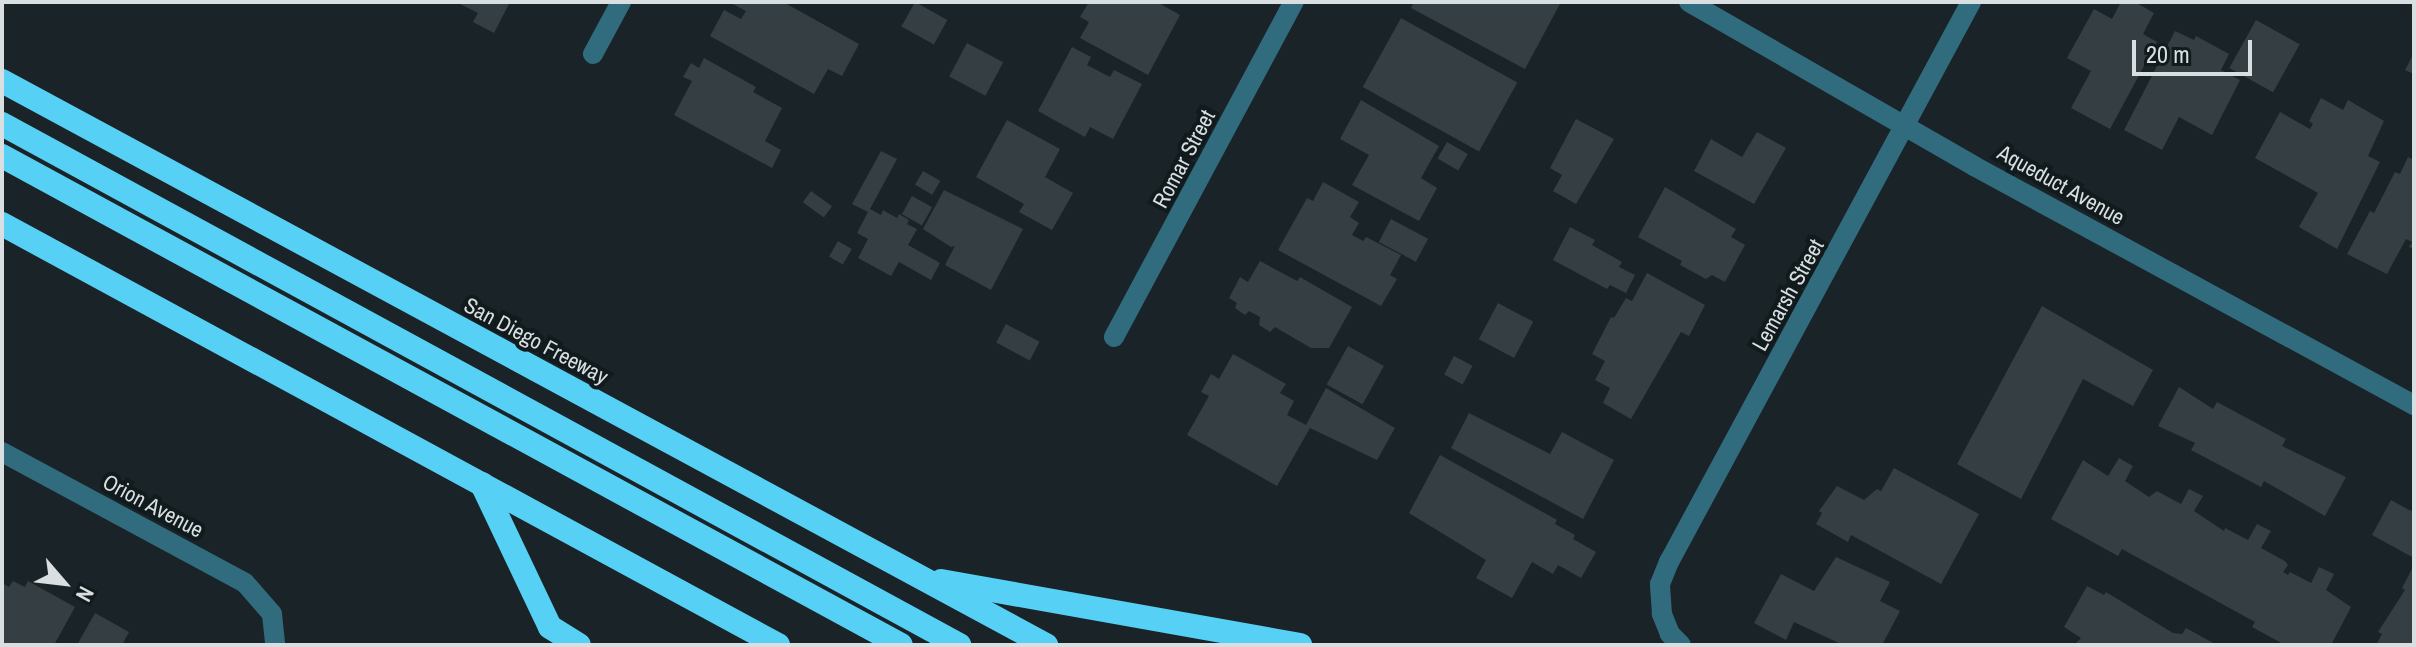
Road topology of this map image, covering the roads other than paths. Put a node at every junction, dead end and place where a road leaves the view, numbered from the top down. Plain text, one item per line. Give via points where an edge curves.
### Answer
1 (621, 2) edge
2 (1294, 2) edge
3 (1689, 2) edge
4 (1971, 2) edge
5 (593, 54) dead end
6 (2, 81) edge
7 (2, 124) edge
8 (1906, 127) junction
9 (2, 156) edge
10 (2, 224) edge
11 (1114, 337) dead end
12 (2414, 405) edge
13 (2, 452) edge
14 (482, 484) junction
15 (919, 577) junction
16 (275, 645) edge
17 (579, 645) edge
18 (778, 645) edge
19 (901, 645) edge
20 (959, 645) edge
21 (1046, 645) edge
22 (1300, 645) edge
23 (1681, 645) edge

1 - 5 street
2 - 11 street, Romar Street
3 - 8 street, Aqueduct Avenue
4 - 8 street, Lemarsh Street
6 - 15 highway, San Diego Freeway
7 - 20 highway
8 - 12 street, Aqueduct Avenue
8 - 23 street, Lemarsh Street via 1669,562 1660,584 1662,614
9 - 19 highway
10 - 14 highway
13 - 16 street, Orion Avenue via 245,583 272,614
14 - 17 highway via 550,627
14 - 18 highway
15 - 21 highway, San Diego Freeway
15 - 22 highway

